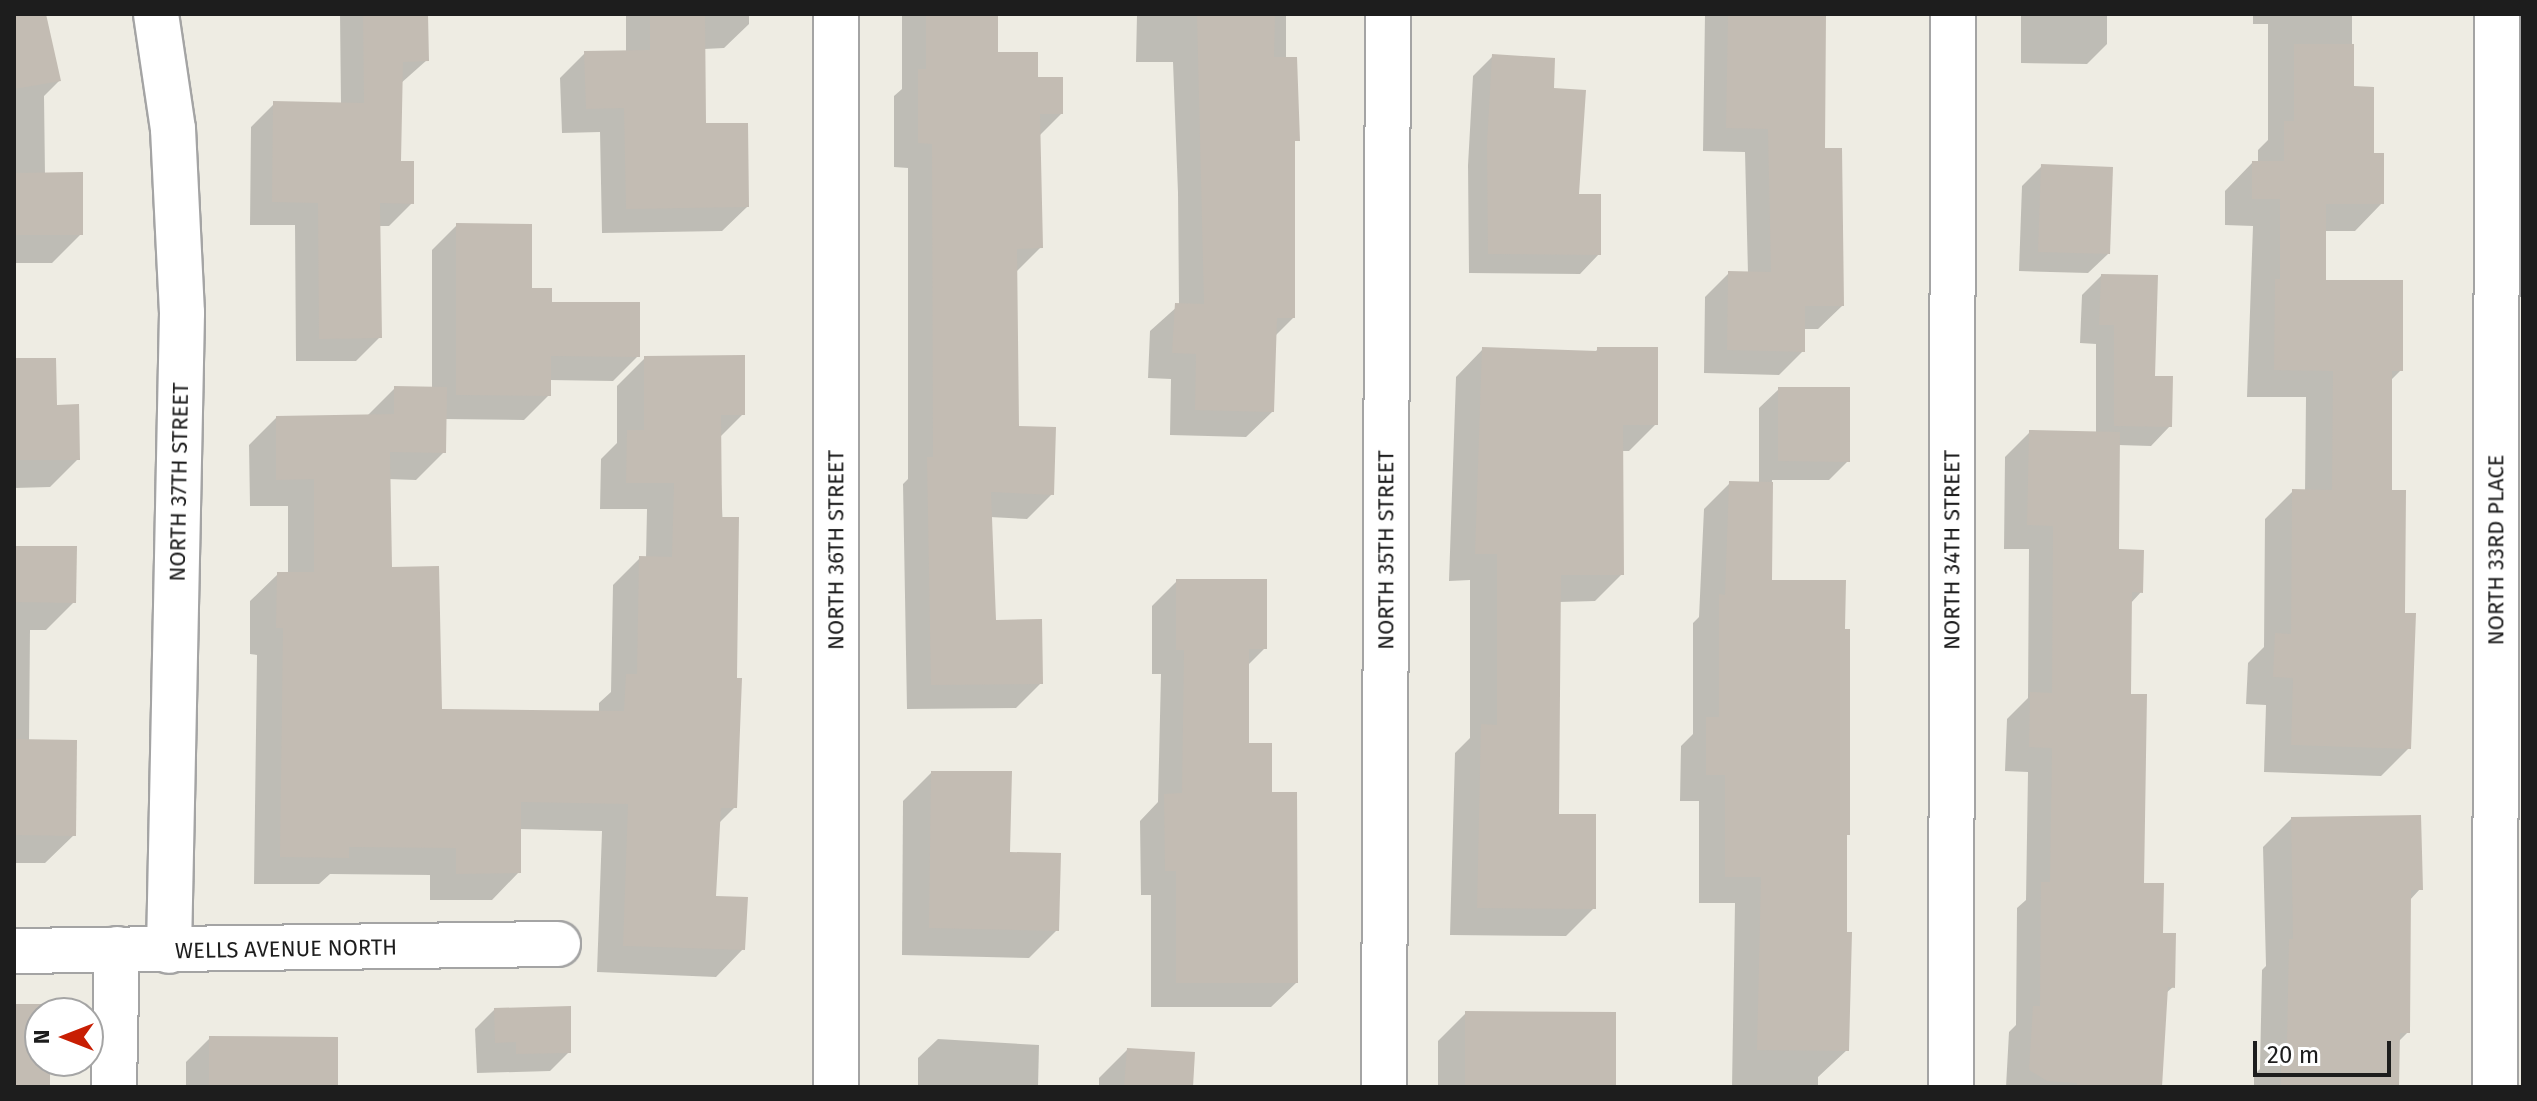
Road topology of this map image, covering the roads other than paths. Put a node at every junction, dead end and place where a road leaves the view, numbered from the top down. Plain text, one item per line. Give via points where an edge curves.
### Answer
1 (156, 14) edge
2 (836, 14) edge
3 (1388, 14) edge
4 (1953, 14) edge
5 (2497, 14) edge
6 (558, 944) dead end
7 (117, 949) junction
8 (14, 951) edge
9 (169, 951) junction
10 (114, 1087) edge
11 (836, 1087) edge
12 (1384, 1087) edge
13 (1951, 1087) edge
14 (2495, 1087) edge

1 - 9 street, NORTH 37TH STREET via 173,129 182,313
2 - 11 street, NORTH 36TH STREET
3 - 12 street, NORTH 35TH STREET
4 - 13 street, NORTH 34TH STREET
5 - 14 street, NORTH 33RD PLACE
6 - 9 street, WELLS AVENUE NORTH
7 - 8 street, WELLS AVENUE NORTH
7 - 9 street, WELLS AVENUE NORTH
7 - 10 street

